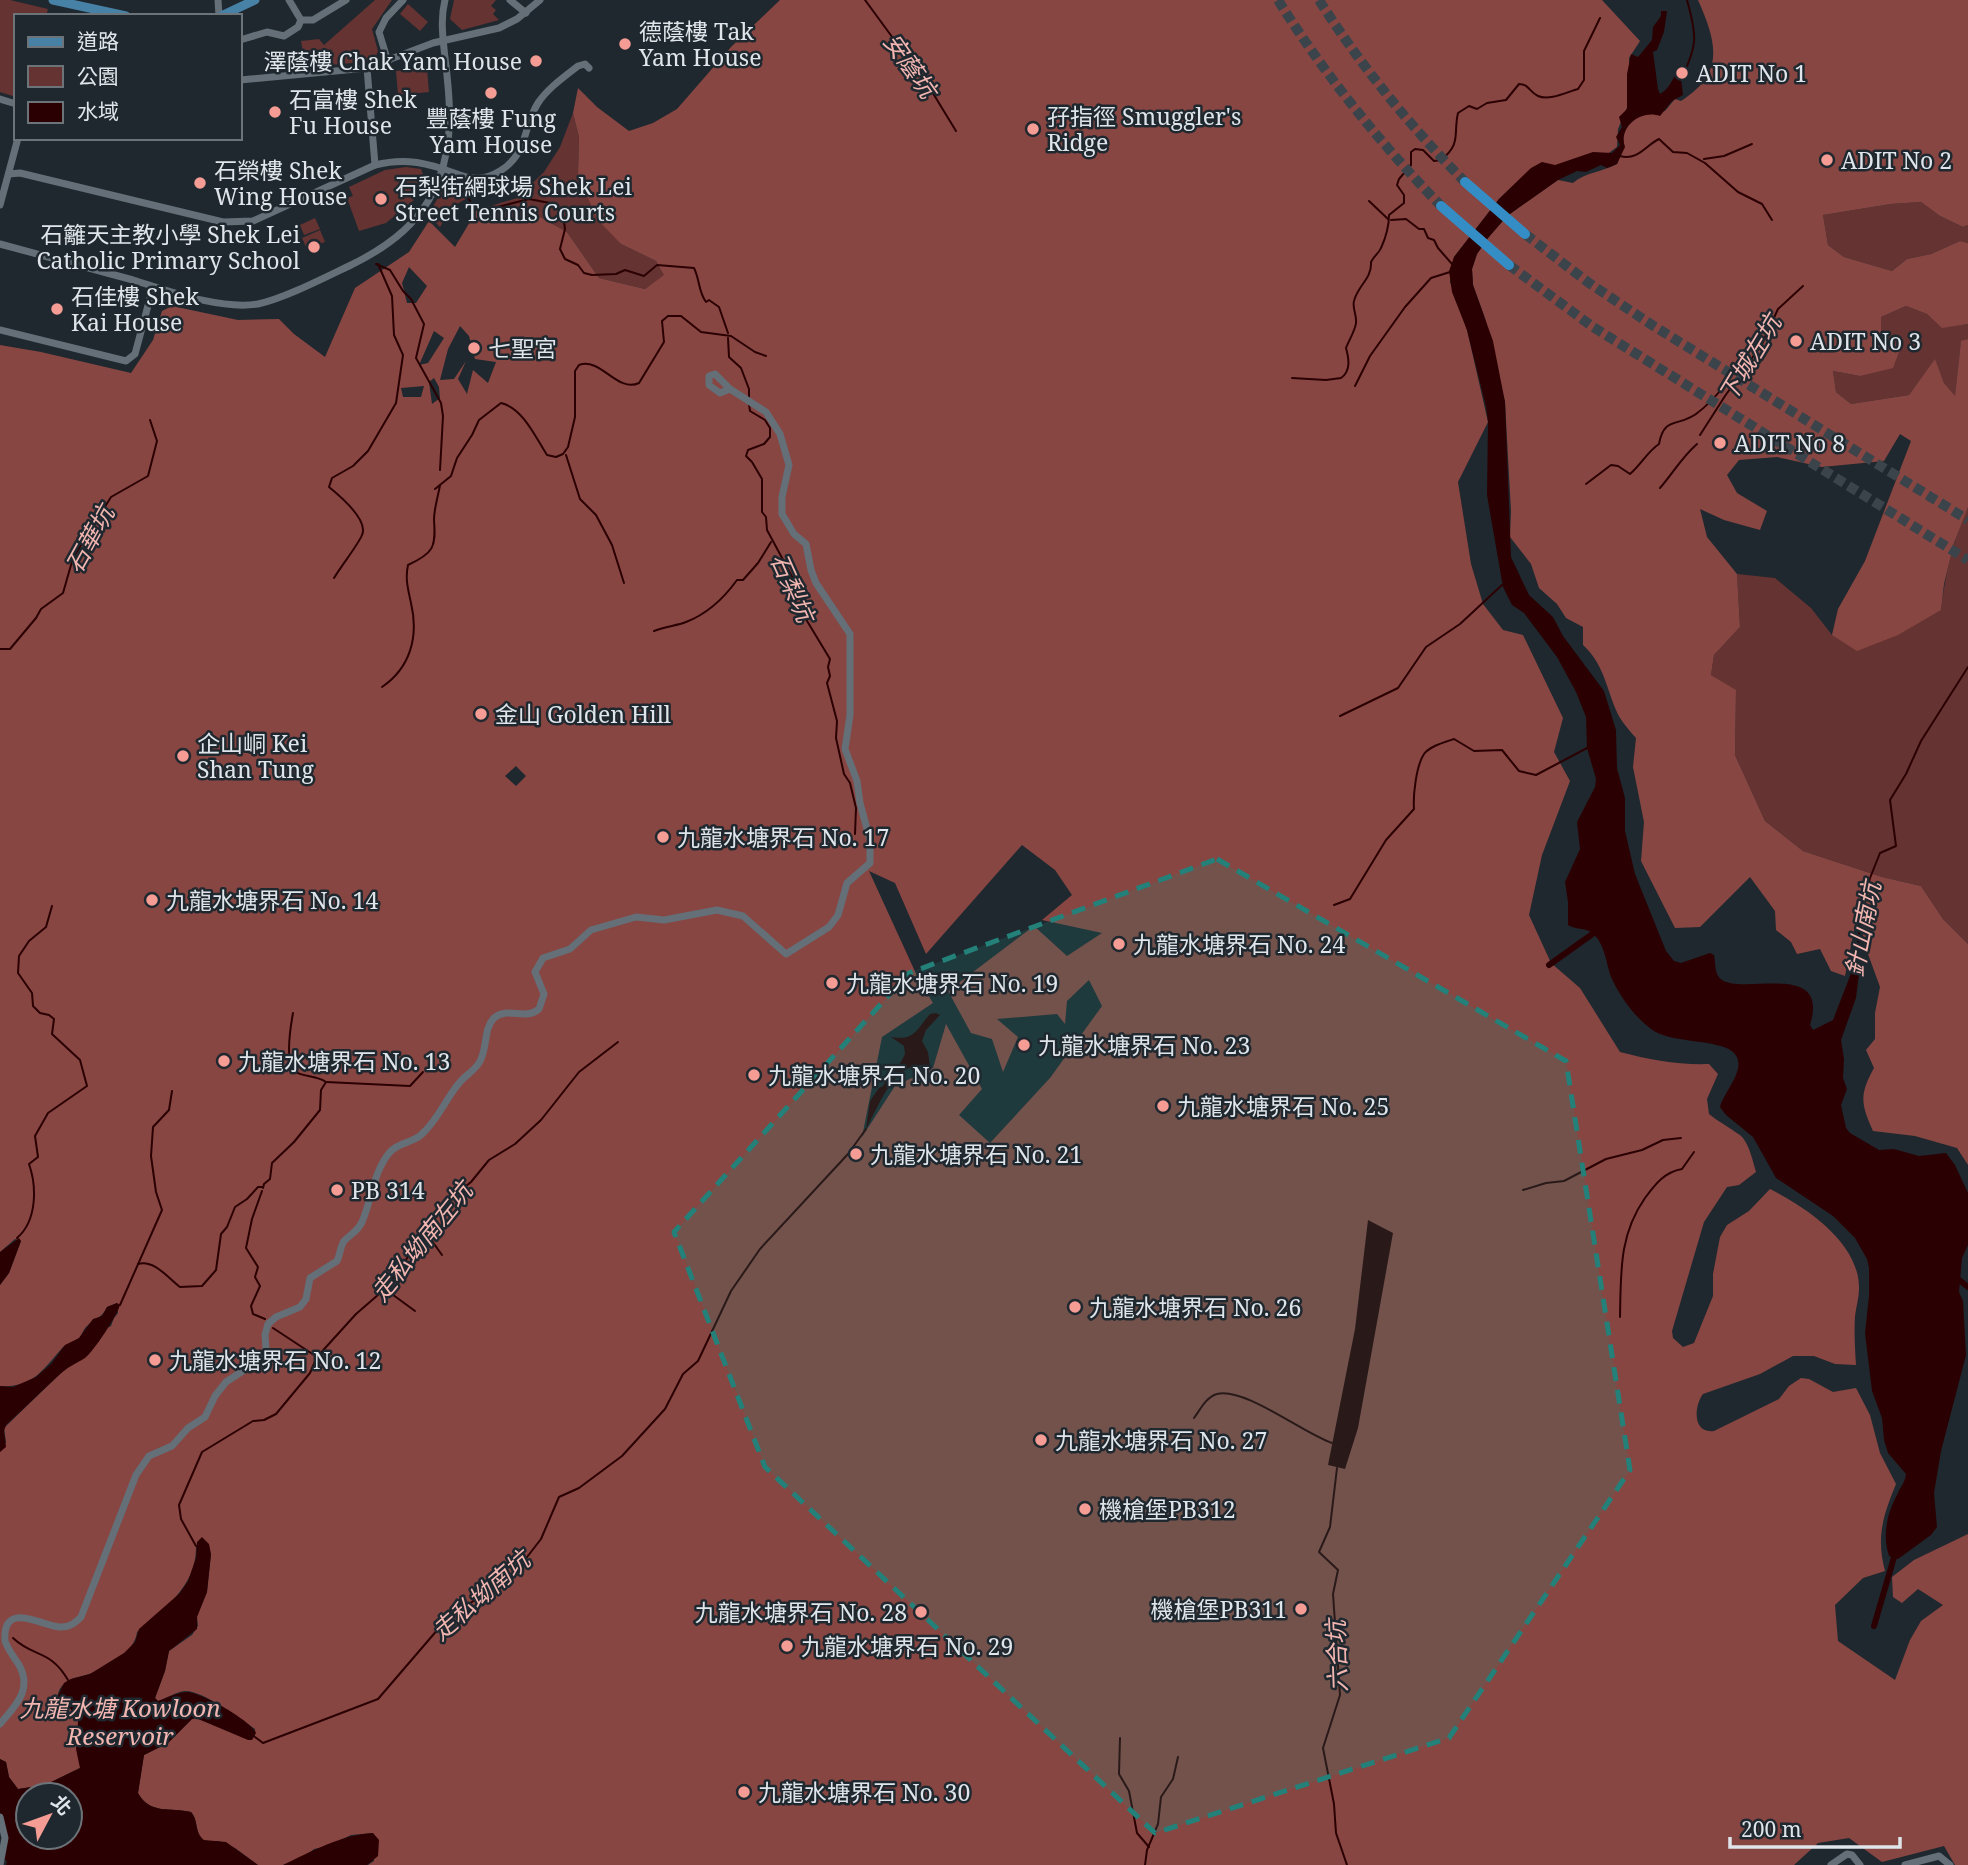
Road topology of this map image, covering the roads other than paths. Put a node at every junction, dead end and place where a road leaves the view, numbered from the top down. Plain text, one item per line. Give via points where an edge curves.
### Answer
1 (53, 0) edge
2 (255, 0) edge
3 (289, 0) edge
4 (346, 0) edge
5 (403, 0) edge
6 (444, 0) edge
7 (510, 0) edge
8 (540, 0) edge
9 (526, 13) junction
10 (117, 14) edge
11 (226, 14) edge
12 (301, 20) junction
13 (242, 39) edge
14 (444, 41) junction
15 (388, 62) junction
16 (366, 68) junction
17 (589, 68) dead end
18 (242, 79) edge
19 (18, 140) edge
20 (375, 165) junction
21 (442, 168) junction
22 (9, 174) junction
23 (1465, 182) tunnel mouth
24 (0, 205) edge
25 (1441, 206) tunnel mouth
26 (1525, 234) tunnel mouth
27 (0, 244) edge
28 (1508, 265) tunnel mouth
29 (153, 287) junction
30 (0, 330) edge
31 (730, 389) dead end
32 (0, 1724) edge
33 (0, 1817) edge
34 (0, 1865) edge
35 (1830, 1865) edge
36 (1860, 1865) edge
37 (1905, 1865) edge
38 (1950, 1865) edge

1 - 10 main road
2 - 11 main road
3 - 12 street
4 - 12 street via 313,20
5 - 15 street via 379,32
6 - 14 street
7 - 9 street
8 - 9 street
9 - 14 street via 499,28
12 - 13 street via 284,36 267,32
14 - 15 street
14 - 21 street via 451,120
15 - 16 street
16 - 18 street
16 - 20 street
17 - 21 street via 578,66 543,97 531,116 520,151 504,169 476,178
19 - 22 street
20 - 21 street via 403,160
20 - 22 street via 241,223
21 - 29 street via 408,229 370,256 322,279 248,304
22 - 24 street
23 - 26 highway
25 - 28 highway
27 - 29 street
29 - 30 street via 135,354 126,361
31 - 32 street via 766,412 780,434 789,465 782,514 806,544 816,583 850,634 845,750 857,781 870,840 870,863 847,883 838,915 829,927 786,954 743,916 717,910 664,920 628,919 591,930 568,951 541,960 535,972 544,994 539,1009 529,1015 503,1014 492,1021 477,1065 423,1134 388,1155 361,1226 343,1244 336,1263 312,1276 299,1309 270,1322 261,1359 226,1382 205,1417 175,1444 143,1462 81,1618 64,1627 24,1617 9,1624 5,1641 21,1669 24,1687 18,1704
33 - 34 street via 5,1838
35 - 36 street via 1847,1854
37 - 38 street via 1939,1856

